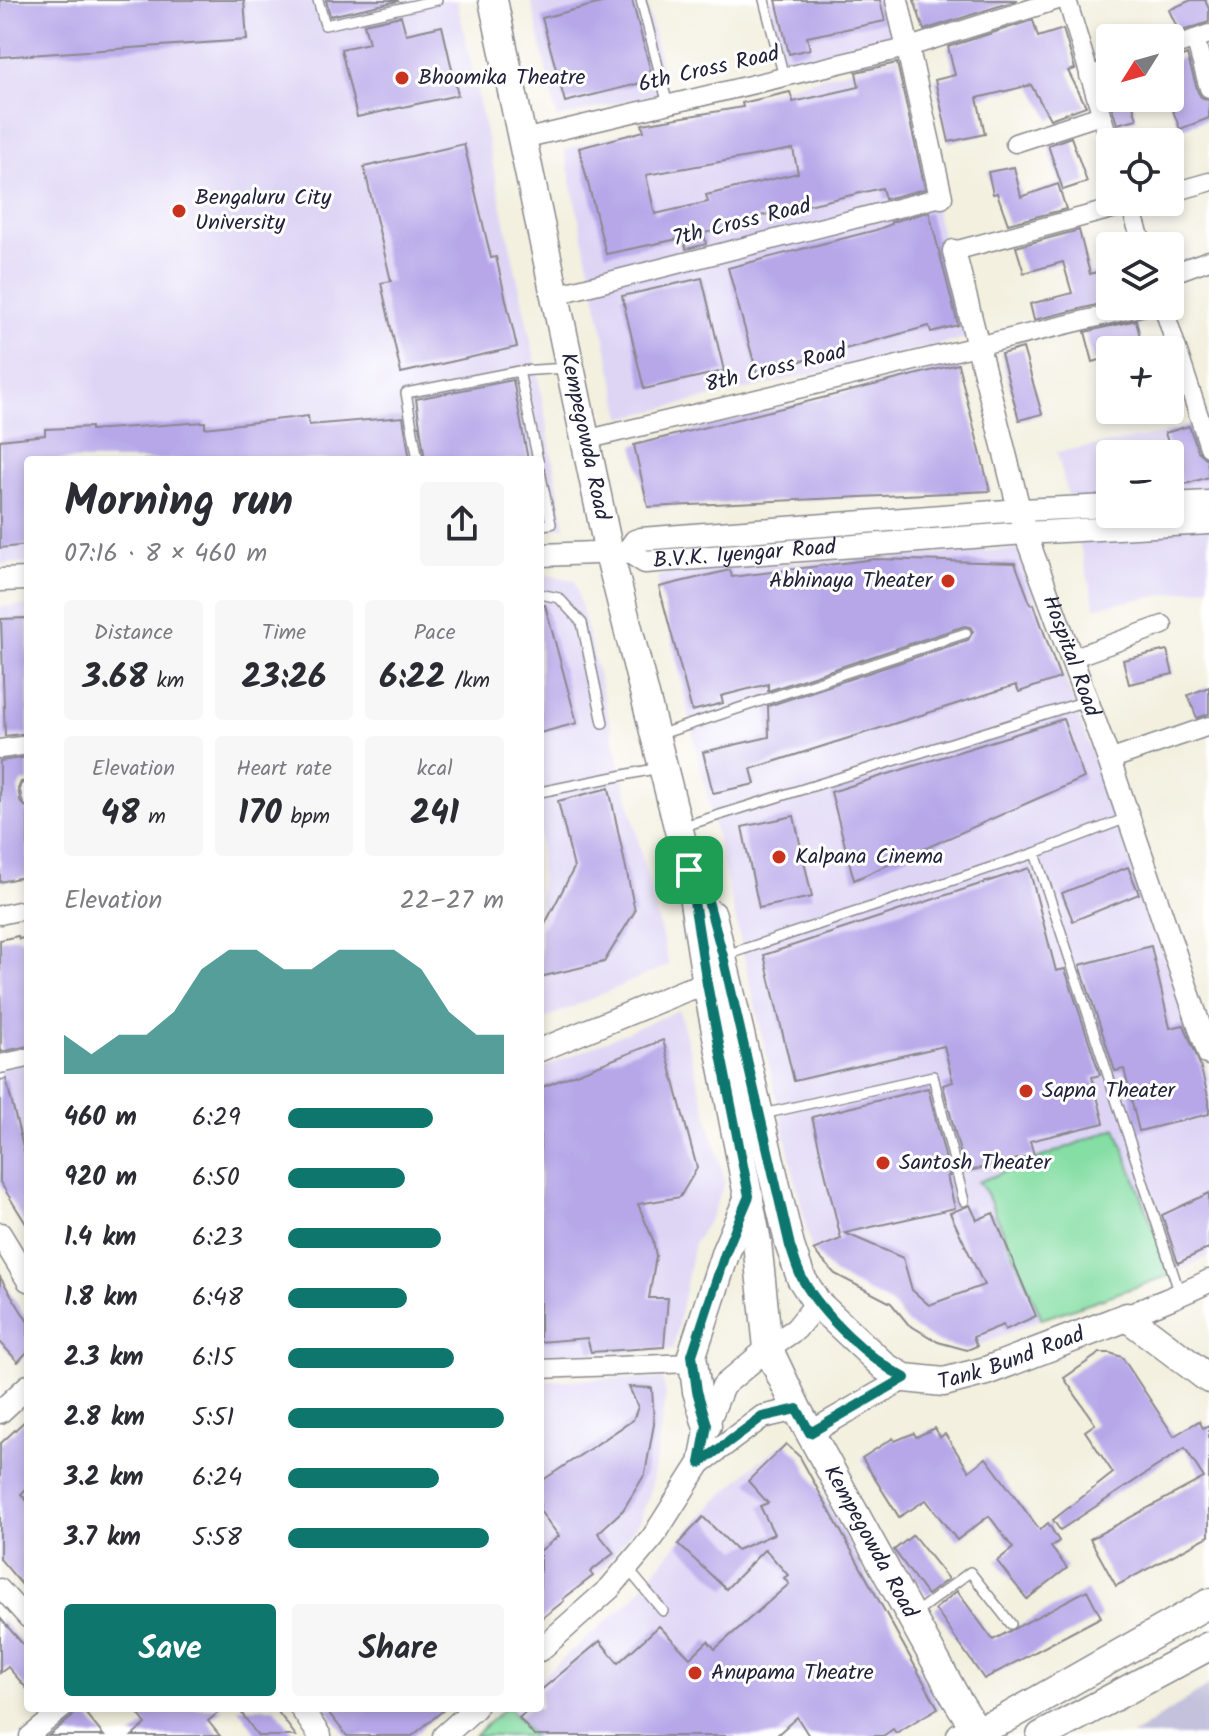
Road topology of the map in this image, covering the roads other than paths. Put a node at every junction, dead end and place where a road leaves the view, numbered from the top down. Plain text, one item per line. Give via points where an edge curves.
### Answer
1 (318, 0) edge
2 (437, 0) edge
3 (493, 0) edge
4 (641, 0) edge
5 (764, 0) edge
6 (897, 0) edge
7 (1058, 0) edge
8 (1067, 0) edge
9 (1202, 37) edge
10 (906, 48) junction
11 (1096, 74) edge
12 (1089, 76) junction
13 (784, 77) junction
14 (1209, 88) edge
15 (668, 105) junction
16 (1101, 115) junction
17 (1105, 128) edge
18 (523, 139) junction
19 (1015, 143) dead end
20 (1209, 182) edge
21 (1184, 189) edge
22 (941, 197) joint
23 (1096, 213) edge
24 (954, 251) joint
25 (1209, 260) edge
26 (1184, 269) edge
27 (555, 295) junction
28 (1096, 317) edge
29 (1168, 320) edge
30 (978, 345) junction
31 (570, 367) junction
32 (519, 371) junction
33 (585, 440) junction
34 (1209, 447) edge
35 (417, 456) edge
36 (537, 456) edge
37 (544, 490) edge
38 (1209, 502) edge
39 (1184, 503) edge
40 (1096, 507) edge
41 (1020, 510) junction
42 (1209, 523) edge
43 (544, 525) edge
44 (1025, 533) junction
45 (619, 552) junction
46 (544, 555) edge
47 (24, 579) edge
48 (0, 580) edge
49 (544, 595) edge
50 (1163, 625) dead end
51 (966, 633) dead end
52 (1072, 658) junction
53 (1086, 701) junction
54 (603, 723) dead end
55 (1209, 726) edge
56 (655, 736) junction
57 (24, 746) edge
58 (0, 749) edge
59 (1109, 760) junction
60 (663, 767) junction
61 (544, 791) edge
62 (1127, 818) junction
63 (678, 828) junction
64 (1035, 853) junction
65 (689, 870) junction
66 (24, 910) edge
67 (0, 915) edge
68 (723, 956) junction
69 (707, 984) junction
70 (544, 1048) edge
71 (1209, 1054) edge
72 (24, 1059) edge
73 (0, 1064) edge
74 (760, 1115) junction
75 (749, 1196) junction
76 (964, 1201) dead end
77 (0, 1234) edge
78 (21, 1255) edge
79 (1209, 1281) edge
80 (1181, 1296) junction
81 (817, 1303) junction
82 (1127, 1317) junction
83 (768, 1348) junction
84 (691, 1363) junction
85 (544, 1369) edge
86 (905, 1378) junction
87 (1209, 1379) edge
88 (24, 1390) edge
89 (0, 1412) edge
90 (804, 1421) junction
91 (707, 1425) junction
92 (700, 1463) junction
93 (628, 1569) junction
94 (0, 1588) edge
95 (663, 1611) dead end
96 (24, 1615) edge
97 (912, 1615) junction
98 (1205, 1616) edge
99 (1011, 1624) dead end
100 (544, 1646) edge
101 (1209, 1646) edge
102 (59, 1712) edge
103 (304, 1712) edge
104 (471, 1712) edge
105 (972, 1734) edge
106 (29, 1736) edge
107 (320, 1736) edge
108 (444, 1736) edge
109 (1041, 1736) edge

1 - 2 lane via 325,25
3 - 18 main road, Kempegowda Road
4 - 15 lane
5 - 13 lane
6 - 10 street
7 - 10 street, 6th Cross Road
8 - 12 street
9 - 14 street
10 - 13 street, 6th Cross Road
10 - 22 street
11 - 12 street
12 - 16 street
13 - 15 street, 6th Cross Road
15 - 18 street, 6th Cross Road
16 - 17 street
16 - 19 street
18 - 27 main road, Kempegowda Road
20 - 21 street
22 - 27 street, 7th Cross Road
23 - 24 street
24 - 30 street, Hospital Road
25 - 26 street
27 - 31 main road, Kempegowda Road
28 - 30 street, 8th Cross Road
29 - 34 street
30 - 33 street, 8th Cross Road
30 - 41 street, Hospital Road
31 - 32 lane
31 - 33 main road, Kempegowda Road
32 - 35 lane via 406,393
32 - 36 lane
33 - 45 main road, Kempegowda Road
37 - 43 lane via 551,524
38 - 39 street
40 - 41 street, B.V.K. Iyengar Road
41 - 44 street, Hospital Road
41 - 45 street, B.V.K. Iyengar Road via 641,539
42 - 44 street, B.V.K. Iyengar Road
44 - 45 street, B.V.K. Iyengar Road via 645,562
44 - 52 street, Hospital Road
45 - 46 street
45 - 56 main road, Kempegowda Road
47 - 48 street
49 - 54 lane via 559,598 582,623
50 - 52 street
51 - 56 lane
52 - 53 street, Hospital Road
53 - 59 street, Hospital Road
53 - 63 lane
55 - 59 street
56 - 60 main road, Kempegowda Road
57 - 58 street
59 - 62 street, Hospital Road
60 - 61 lane
60 - 63 main road, Kempegowda Road
62 - 64 lane
62 - 71 street, Hospital Road
63 - 65 main road, Kempegowda Road
64 - 68 lane
64 - 80 lane
65 - 68 main road, Kempegowda Road via 703,883
65 - 69 main road, Kempegowda Road
66 - 67 street
68 - 74 main road, Kempegowda Road
69 - 70 street
69 - 75 main road, Kempegowda Road
72 - 73 street
74 - 76 lane via 933,1076
74 - 81 main road, Kempegowda Road via 790,1246
75 - 83 main road, Kempegowda Road
75 - 84 main road
77 - 78 street
79 - 80 street
80 - 82 street
81 - 83 street via 796,1329
81 - 86 main road, Tank Bund Road via 885,1367
82 - 86 main road, Tank Bund Road via 944,1382
82 - 87 main road
83 - 90 main road, Kempegowda Road
83 - 91 street via 723,1386
84 - 85 street
84 - 91 main road
86 - 90 street
88 - 89 street
90 - 92 street via 762,1417
90 - 97 main road, Kempegowda Road
91 - 92 street
92 - 93 street
93 - 95 lane
93 - 100 street
94 - 96 street
97 - 99 lane via 970,1572
97 - 105 main road, Kempegowda Road
98 - 105 main road
101 - 109 main road
102 - 106 street
103 - 107 street
104 - 108 street

